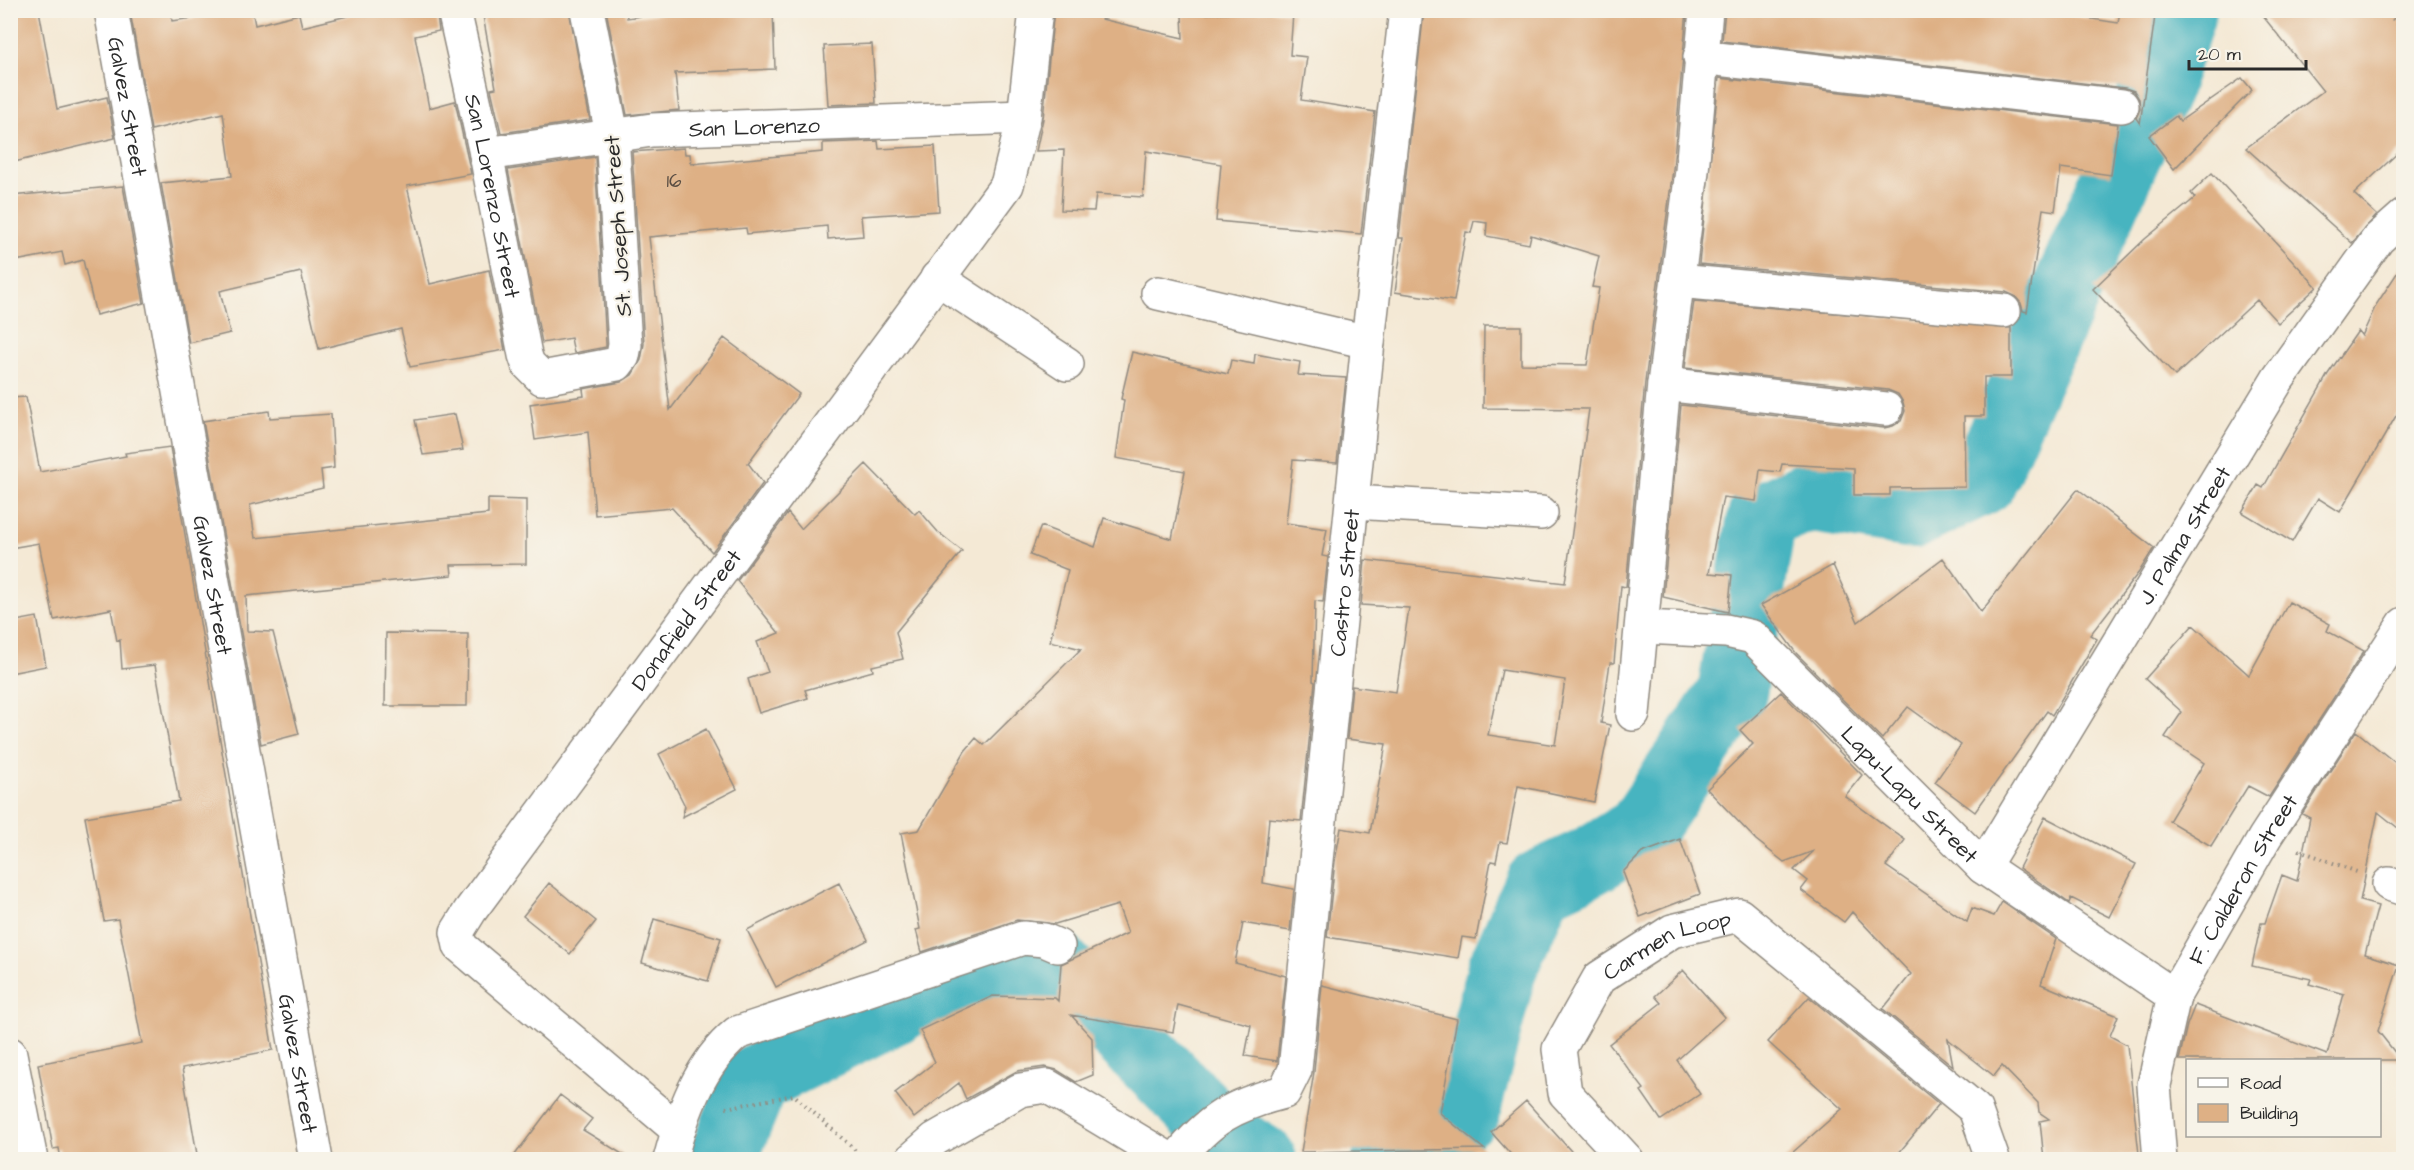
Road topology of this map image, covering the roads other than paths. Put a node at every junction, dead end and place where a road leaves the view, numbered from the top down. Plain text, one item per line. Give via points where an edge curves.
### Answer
1 (111, 10) edge
2 (454, 10) edge
3 (587, 10) edge
4 (1036, 10) edge
5 (1406, 10) edge
6 (1706, 10) edge
7 (1700, 57) junction
8 (2122, 106) dead end
9 (1024, 117) junction
10 (612, 134) junction
11 (486, 154) junction
12 (2403, 216) edge
13 (937, 278) junction
14 (1678, 281) junction
15 (1158, 293) dead end
16 (2004, 311) dead end
17 (1368, 342) junction
18 (1067, 364) dead end
19 (542, 378) joint
20 (1664, 384) junction
21 (1886, 409) dead end
22 (1353, 502) junction
23 (1541, 513) dead end
24 (2403, 624) edge
25 (1643, 627) junction
26 (1634, 714) dead end
27 (1983, 867) junction
28 (1058, 946) dead end
29 (2174, 996) junction
30 (10, 1054) edge
31 (674, 1145) edge
32 (1185, 1148) edge
33 (31, 1160) edge
34 (315, 1160) edge
35 (911, 1160) edge
36 (1170, 1160) edge
37 (1627, 1160) edge
38 (1993, 1160) edge
39 (2160, 1160) edge

1 - 34 street, Galvez Street
2 - 11 street, San Lorenzo Street
3 - 10 street, St. Joseph Street
4 - 9 street, Donafield Street
5 - 17 street, Castro Street
6 - 7 street
7 - 8 street
7 - 14 street via 1692,171
9 - 10 street, San Lorenzo
9 - 13 street, Donafield Street via 1007,185
10 - 11 street, San Lorenzo
10 - 19 street, St. Joseph Street via 623,356 617,364
11 - 19 street, San Lorenzo Street via 525,355
12 - 27 street, J. Palma Street via 2378,239 2278,379
13 - 18 street
13 - 31 street, Donafield Street via 457,932 460,946
14 - 16 street
14 - 20 street
15 - 17 street
17 - 22 street, Castro Street
20 - 21 street
20 - 25 street
22 - 23 street
22 - 32 street, Castro Street via 1295,1070 1284,1092 1247,1101 1228,1111
24 - 29 street, F. Calderon Street via 2265,837
25 - 26 street
25 - 27 street, Lapu-Lapu Street via 1739,634
27 - 29 street, Lapu-Lapu Street
28 - 31 street via 1023,938 737,1033 709,1063
29 - 39 street, F. Calderon Street via 2154,1085
30 - 33 street
35 - 36 street via 935,1139 1020,1090 1047,1086
37 - 38 street, Carmen Loop via 1565,1093 1559,1049 1599,978 1672,931 1739,915 1975,1109

